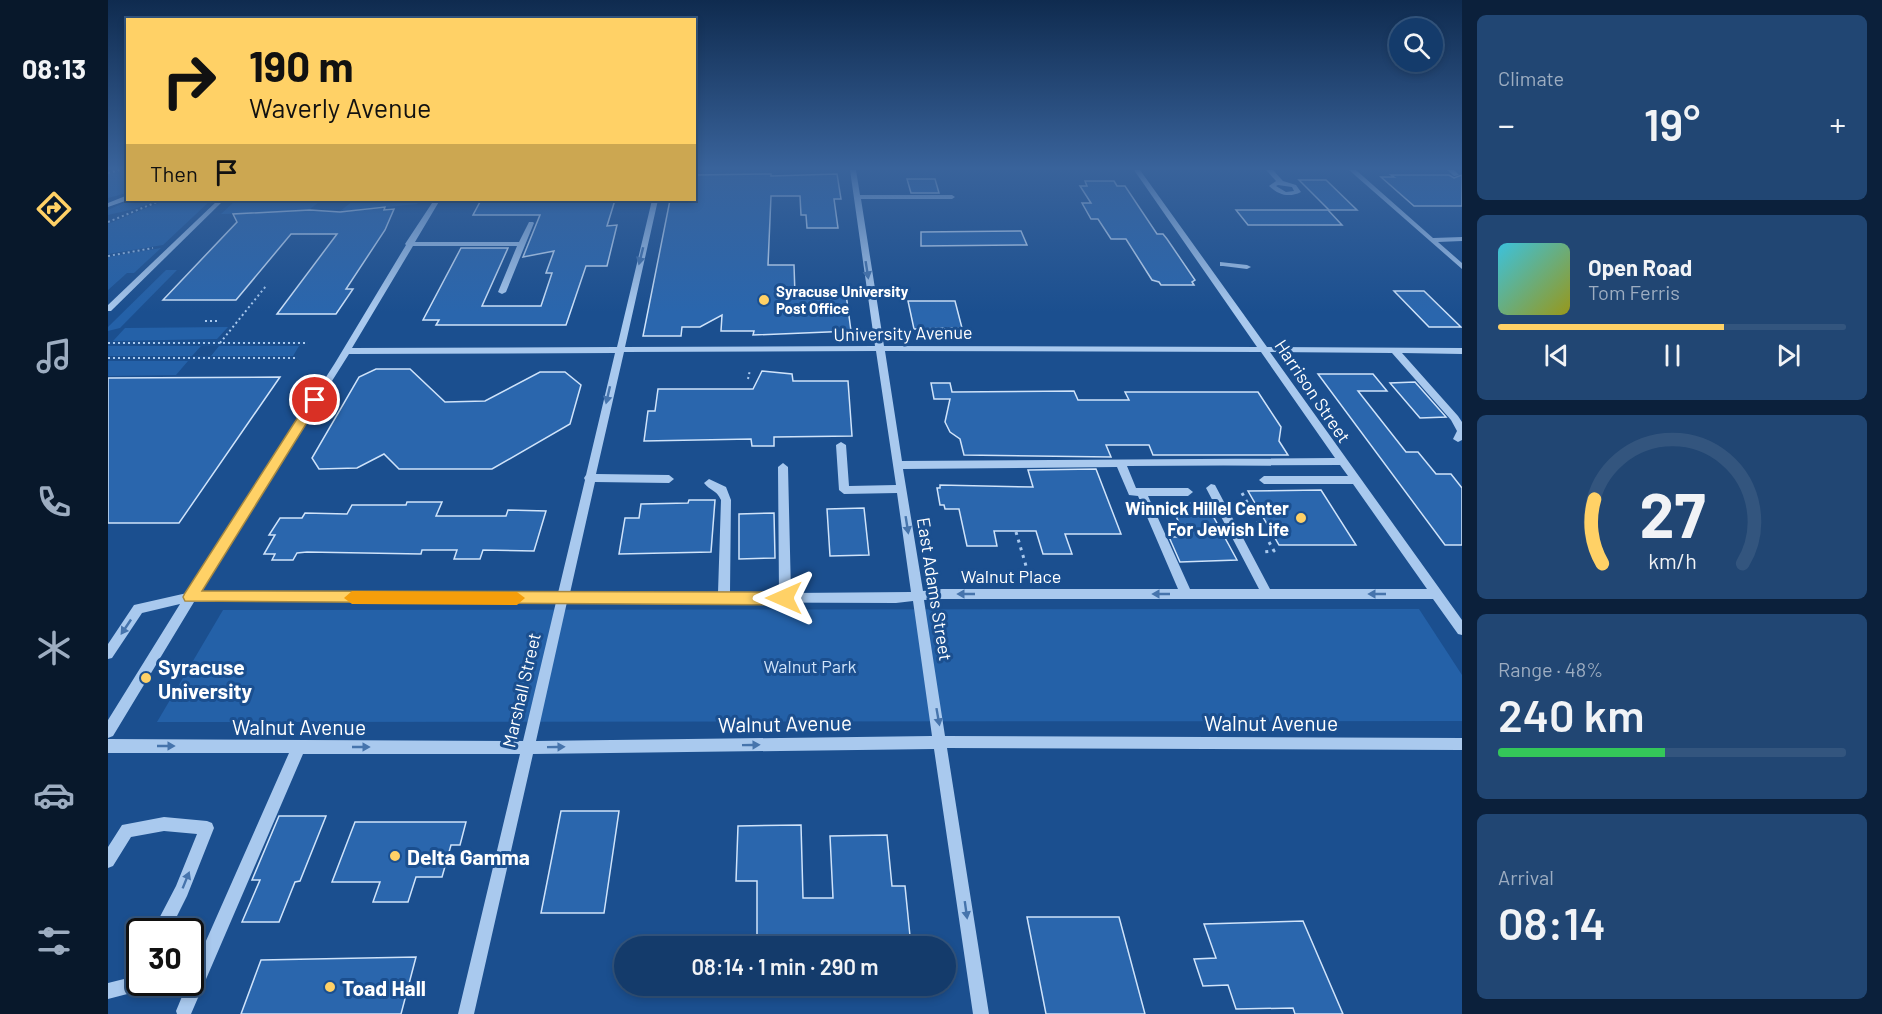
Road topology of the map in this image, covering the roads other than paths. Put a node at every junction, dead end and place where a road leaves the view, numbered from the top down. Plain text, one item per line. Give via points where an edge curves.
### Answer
1 (203, 217) edge
2 (426, 217) edge
3 (651, 217) edge
4 (859, 217) edge
5 (1171, 217) edge
6 (1405, 217) edge
7 (531, 223) dead end
8 (1462, 239) edge
9 (1431, 240) junction
10 (409, 244) junction
11 (522, 244) junction
12 (1240, 260) dead end
13 (1247, 267) dead end
14 (1462, 267) edge
15 (502, 292) dead end
16 (108, 309) edge
17 (880, 350) junction
18 (1265, 350) junction
19 (345, 351) junction
20 (618, 351) junction
21 (1395, 351) junction
22 (1462, 351) edge
23 (1458, 439) dead end
24 (841, 445) dead end
25 (1341, 461) junction
26 (1120, 462) junction
27 (897, 465) junction
28 (783, 468) dead end
29 (589, 478) junction
30 (669, 479) dead end
31 (1264, 480) dead end
32 (1354, 480) junction
33 (709, 483) dead end
34 (1211, 488) dead end
35 (901, 489) junction
36 (1141, 492) junction
37 (1188, 492) dead end
38 (1186, 594) junction
39 (1267, 594) junction
40 (1435, 594) junction
41 (918, 596) junction
42 (190, 597) junction
43 (724, 598) junction
44 (784, 598) junction
45 (563, 599) junction
46 (1462, 630) edge
47 (108, 654) edge
48 (108, 732) edge
49 (942, 742) junction
50 (1462, 744) edge
51 (108, 746) edge
52 (299, 747) junction
53 (528, 747) junction
54 (108, 861) edge
55 (168, 918) edge
56 (126, 987) edge
57 (108, 991) edge
58 (184, 1011) dead end
59 (466, 1014) edge
60 (981, 1014) edge

1 - 16 street
2 - 10 street
3 -> 20 street, Marshall Street
4 -> 17 street, East Adams Street
5 - 18 street, Harrison Street
6 - 9 street
7 - 11 street
8 - 9 street
9 - 14 street
10 - 11 street
10 - 19 street
11 - 15 street
12 - 13 street via 1223,264
17 - 18 street, University Avenue
17 - 20 street, University Avenue
17 - 27 street, East Adams Street
18 - 21 street, University Avenue
18 - 25 street, Harrison Street
19 - 20 street, University Avenue
19 - 42 street
20 -> 29 street, Marshall Street
21 - 22 street, University Avenue
21 - 23 street via 1455,418 1462,431
24 - 35 street via 844,490
25 - 26 street
25 - 32 street, Harrison Street
26 - 27 street
26 - 36 street via 1133,492
27 - 35 street, East Adams Street
28 - 44 street
29 - 30 street
29 - 45 street, Marshall Street
31 - 32 street
32 - 40 street, Harrison Street
33 - 43 street via 722,489 726,500
34 - 39 street
35 -> 41 street, East Adams Street
36 - 37 street
36 - 38 street
38 - 39 street, Walnut Place
38 -> 41 street, Walnut Place
40 -> 39 street, Walnut Place
40 - 46 street, Harrison Street
41 - 44 street, Walnut Place
41 -> 49 street, East Adams Street
42 - 45 street, Walnut Place
42 -> 47 street, Walnut Place via 138,609
42 - 48 street
43 - 44 street, Walnut Place
43 - 45 street, Walnut Place
45 - 53 street, Marshall Street
49 - 50 street, Walnut Avenue
53 -> 49 street, Walnut Avenue
49 -> 60 street, East Adams Street
51 -> 52 street, Walnut Avenue
52 -> 53 street, Walnut Avenue
52 - 58 street
53 - 59 street, Marshall Street
55 -> 54 street via 207,828 164,824 127,830
56 - 57 street

